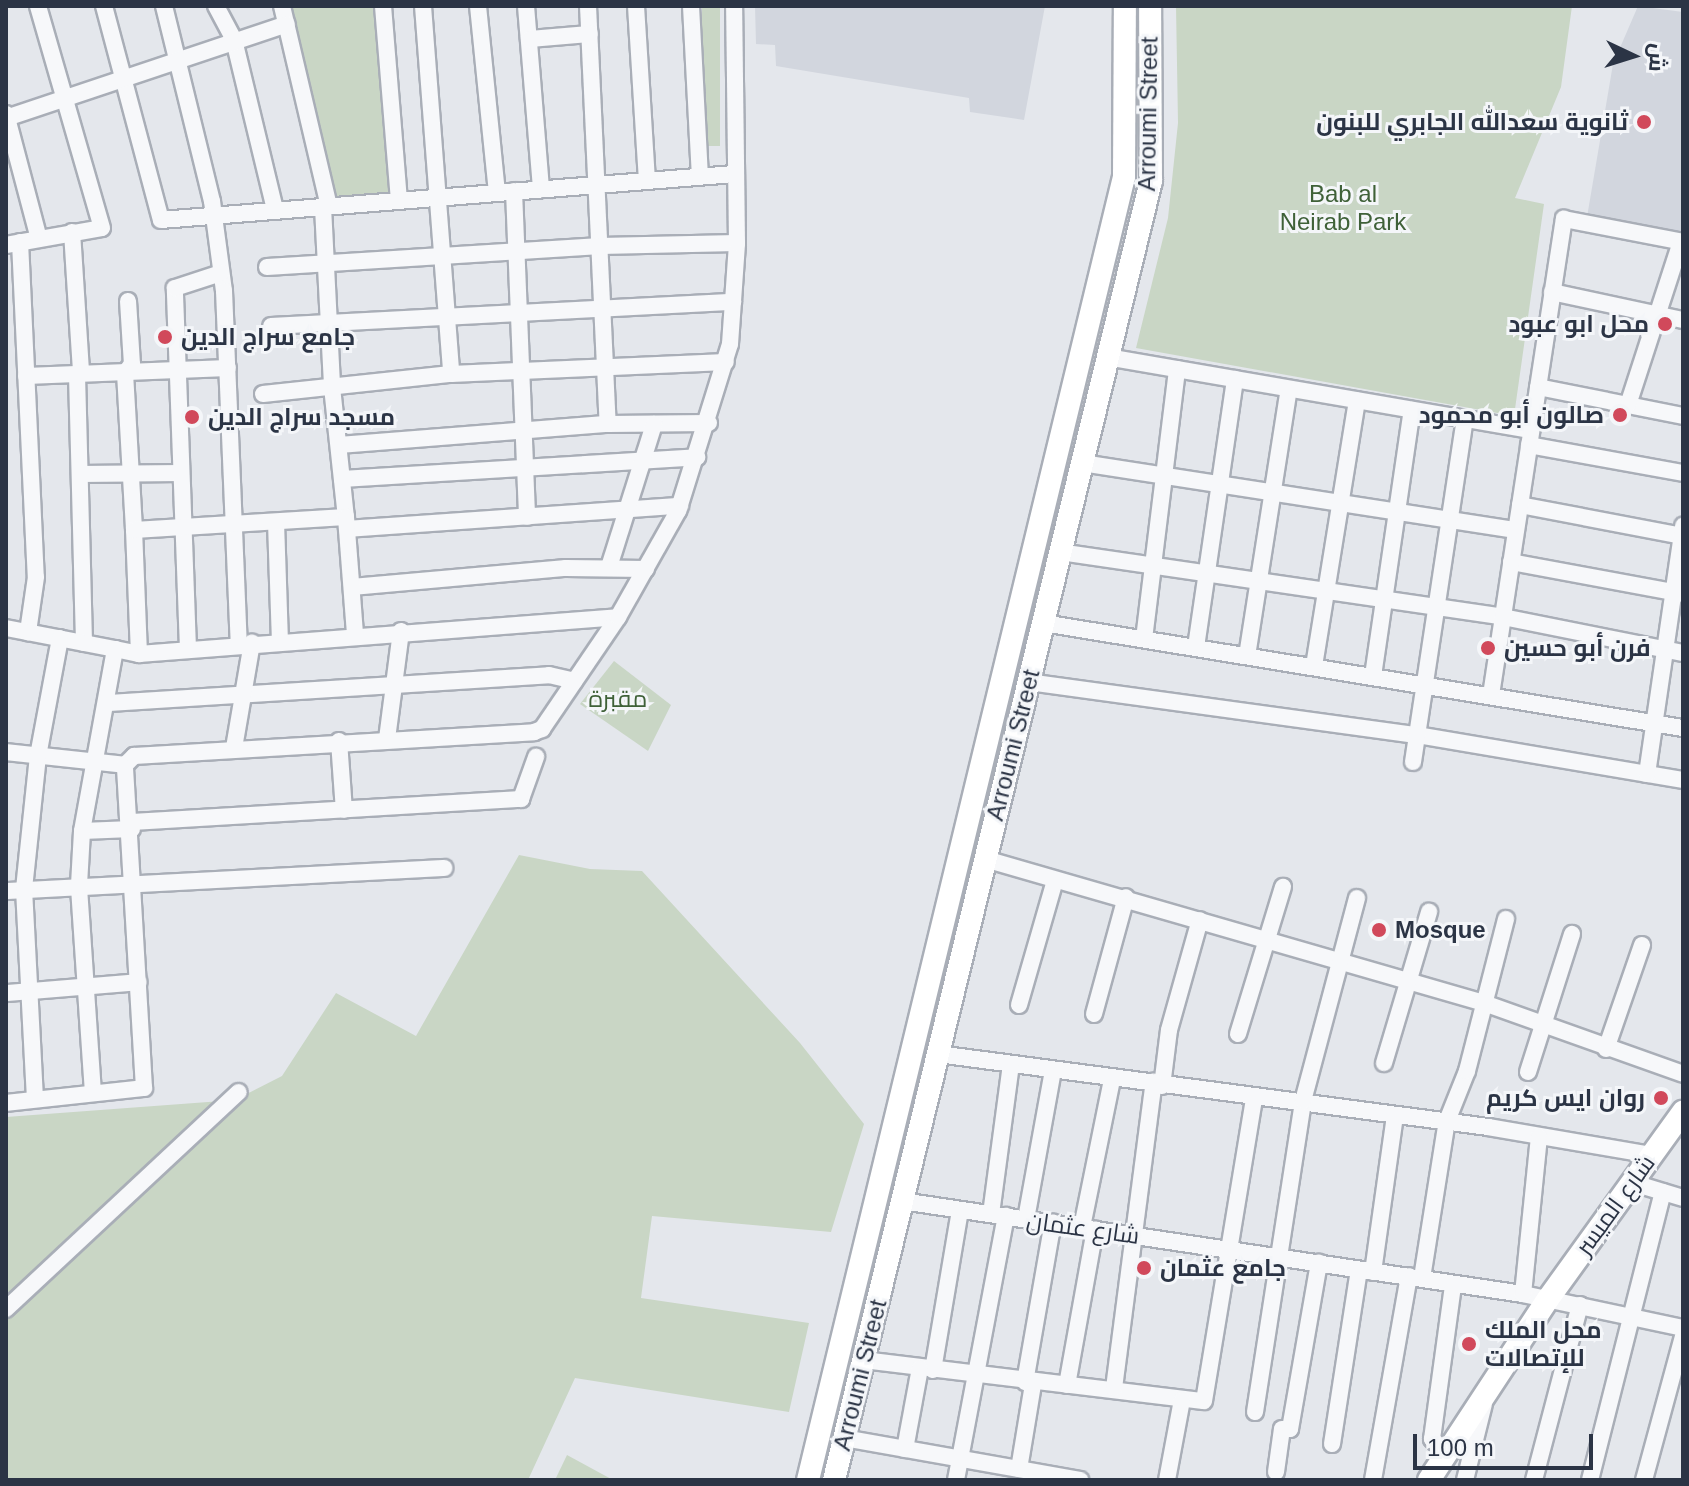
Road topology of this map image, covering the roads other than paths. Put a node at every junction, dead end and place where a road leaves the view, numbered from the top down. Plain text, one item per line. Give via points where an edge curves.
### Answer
1 (38, 6) edge
2 (104, 6) edge
3 (164, 6) edge
4 (216, 6) edge
5 (282, 6) edge
6 (383, 6) edge
7 (423, 6) edge
8 (478, 6) edge
9 (526, 6) edge
10 (588, 6) edge
11 (636, 6) edge
12 (691, 6) edge
13 (734, 6) edge
14 (1125, 6) edge
15 (1150, 6) edge
16 (287, 24) junction
17 (590, 34) junction
18 (529, 39) junction
19 (234, 40) junction
20 (177, 63) junction
21 (124, 81) junction
22 (65, 100) junction
23 (6, 117) edge
24 (734, 174) junction
25 (700, 176) junction
26 (647, 181) junction
27 (597, 185) junction
28 (541, 189) junction
29 (505, 192) junction
30 (439, 197) junction
31 (399, 200) junction
32 (326, 206) junction
33 (275, 210) junction
34 (211, 214) junction
35 (72, 232) junction
36 (39, 239) junction
37 (1682, 242) edge
38 (737, 243) junction
39 (13, 244) edge
40 (600, 246) junction
41 (515, 253) junction
42 (444, 259) junction
43 (326, 264) junction
44 (267, 267) dead end
45 (221, 273) junction
46 (1552, 292) junction
47 (128, 301) dead end
48 (733, 302) junction
49 (603, 308) junction
50 (516, 311) junction
51 (1657, 315) junction
52 (447, 316) junction
53 (1683, 320) edge
54 (329, 321) junction
55 (271, 326) dead end
56 (1107, 357) junction
57 (726, 362) junction
58 (606, 365) junction
59 (228, 368) junction
60 (1177, 369) junction
61 (518, 370) junction
62 (178, 371) junction
63 (125, 373) junction
64 (451, 374) junction
65 (77, 375) junction
66 (26, 376) junction
67 (1235, 379) junction
68 (332, 387) junction
69 (1538, 387) junction
70 (1289, 389) junction
71 (263, 394) dead end
72 (1357, 400) junction
73 (1628, 405) junction
74 (1412, 410) junction
75 (1683, 416) edge
76 (1465, 419) junction
77 (709, 423) junction
78 (608, 424) junction
79 (654, 424) junction
80 (523, 429) junction
81 (1530, 438) junction
82 (339, 445) junction
83 (697, 457) junction
84 (643, 460) junction
85 (1082, 463) junction
86 (524, 464) junction
87 (129, 472) junction
88 (181, 473) junction
89 (1683, 473) edge
90 (80, 474) junction
91 (1164, 476) junction
92 (342, 479) junction
93 (1220, 484) junction
94 (1272, 493) junction
95 (1340, 503) junction
96 (1520, 505) junction
97 (680, 506) junction
98 (627, 510) junction
99 (1397, 512) junction
100 (527, 517) junction
101 (1449, 520) junction
102 (276, 522) junction
103 (347, 523) junction
104 (237, 524) junction
105 (182, 527) junction
106 (134, 530) junction
107 (1516, 530) junction
108 (1682, 533) edge
109 (1060, 552) junction
110 (1511, 562) junction
111 (1153, 566) junction
112 (609, 567) junction
113 (646, 569) junction
114 (1207, 573) junction
115 (1258, 581) junction
116 (352, 587) junction
117 (1326, 591) junction
118 (1677, 593) edge
119 (1384, 600) junction
120 (1436, 607) junction
121 (618, 617) junction
122 (1503, 617) junction
123 (1043, 623) junction
124 (401, 631) junction
125 (28, 632) junction
126 (7, 633) edge
127 (355, 634) junction
128 (60, 638) junction
129 (1144, 639) junction
130 (280, 641) junction
131 (84, 643) junction
132 (246, 644) junction
133 (1196, 647) junction
134 (115, 649) junction
135 (188, 649) junction
136 (1666, 650) junction
137 (1683, 653) edge
138 (139, 654) junction
139 (1247, 656) junction
140 (1314, 666) junction
141 (1373, 676) junction
142 (574, 681) junction
143 (1028, 682) junction
144 (1425, 684) junction
145 (394, 685) junction
146 (243, 695) junction
147 (1491, 695) junction
148 (109, 703) junction
149 (1653, 724) junction
150 (1683, 728) edge
151 (1417, 735) junction
152 (387, 739) junction
153 (339, 741) junction
154 (234, 748) junction
155 (6, 752) edge
156 (38, 756) junction
157 (536, 757) dead end
158 (1413, 762) dead end
159 (96, 763) junction
160 (125, 765) junction
161 (1647, 774) junction
162 (1683, 780) edge
163 (344, 810) junction
164 (132, 825) junction
165 (82, 831) junction
166 (985, 859) junction
167 (444, 868) dead end
168 (1055, 880) junction
169 (134, 883) junction
170 (79, 885) junction
171 (1283, 887) dead end
172 (24, 889) junction
173 (6, 891) edge
174 (1126, 897) junction
175 (1357, 898) dead end
176 (1429, 912) dead end
177 (1506, 919) dead end
178 (1200, 920) junction
179 (1572, 934) dead end
180 (1266, 939) junction
181 (1642, 945) dead end
182 (1339, 961) junction
183 (139, 982) junction
184 (1409, 982) junction
185 (86, 986) junction
186 (27, 991) junction
187 (6, 993) edge
188 (1484, 1003) junction
189 (1019, 1005) dead end
190 (1094, 1014) dead end
191 (1544, 1025) junction
192 (1238, 1034) dead end
193 (1606, 1049) junction
194 (938, 1054) junction
195 (1384, 1063) dead end
196 (1011, 1065) junction
197 (1053, 1070) junction
198 (1528, 1072) dead end
199 (1683, 1074) edge
200 (1112, 1079) junction
201 (1158, 1084) junction
202 (239, 1092) dead end
203 (93, 1093) junction
204 (35, 1099) junction
205 (1254, 1099) junction
206 (1303, 1101) junction
207 (6, 1103) edge
208 (1395, 1116) junction
209 (1447, 1121) junction
210 (1679, 1125) edge
211 (1539, 1137) junction
212 (1651, 1155) junction
213 (1630, 1182) junction
214 (1663, 1192) junction
215 (1683, 1198) edge
216 (902, 1201) junction
217 (960, 1210) junction
218 (998, 1215) junction
219 (1026, 1219) junction
220 (1053, 1222) junction
221 (1088, 1229) junction
222 (1134, 1235) junction
223 (1227, 1250) junction
224 (1280, 1257) junction
225 (1319, 1263) junction
226 (1366, 1271) junction
227 (1416, 1277) junction
228 (1453, 1285) junction
229 (1523, 1294) junction
230 (1548, 1299) junction
231 (1580, 1305) junction
232 (6, 1309) edge
233 (1632, 1317) junction
234 (1683, 1328) edge
235 (1683, 1336) edge
236 (863, 1360) junction
237 (926, 1369) junction
238 (977, 1376) junction
239 (1029, 1383) junction
240 (1067, 1385) junction
241 (1114, 1388) junction
242 (1487, 1392) junction
243 (1182, 1400) junction
244 (1255, 1412) dead end
245 (844, 1438) junction
246 (1332, 1444) dead end
247 (905, 1449) junction
248 (1446, 1453) junction
249 (961, 1459) junction
250 (1012, 1472) edge
251 (1276, 1472) dead end
252 (808, 1480) edge
253 (834, 1480) edge
254 (956, 1480) edge
255 (1080, 1480) edge
256 (1167, 1480) edge
257 (1373, 1480) edge
258 (1429, 1480) edge
259 (1465, 1480) edge
260 (1534, 1480) edge
261 (1590, 1480) edge
262 (1644, 1480) edge

1 - 22 street
2 - 21 street
3 - 20 street
4 - 19 street
5 - 16 street
6 - 31 street
7 - 30 street
8 - 29 street
9 - 18 street
10 - 17 street
11 - 26 street
12 - 25 street
13 - 24 street
14 - 252 main road, Arroumi Street via 1124,177
15 - 56 main road, Arroumi Street via 1151,181
16 - 19 street
16 - 32 street
17 - 18 street
17 - 27 street
18 - 28 street
19 - 20 street
19 - 33 street
20 - 21 street
20 - 34 street
21 - 22 street
21 - 34 street via 161,220
22 - 23 street
22 - 35 street via 102,228
23 - 36 street
24 - 25 street
24 - 38 street
25 - 26 street
26 - 27 street
27 - 28 street
27 - 40 street
28 - 29 street
29 - 30 street
29 - 41 street
30 - 31 street
30 - 42 street
31 - 32 street
32 - 33 street
32 - 43 street
33 - 34 street
34 - 45 street
35 - 36 street
35 - 65 street via 81,370
36 - 39 street
37 - 46 street via 1564,219
37 - 51 street
38 - 40 street
38 - 48 street
39 - 66 street
40 - 41 street
40 - 49 street
41 - 42 street
41 - 50 street
42 - 43 street
42 - 52 street
43 - 44 street
43 - 54 street
45 - 59 street
45 - 62 street via 177,284
46 - 51 street
46 - 69 street
47 - 63 street via 132,364
48 - 49 street
48 - 57 street
49 - 50 street
49 - 58 street
50 - 52 street
50 - 61 street
51 - 53 street
51 - 73 street
52 - 54 street
52 - 64 street
54 - 55 street
54 - 68 street
56 - 60 street
56 - 85 main road, Arroumi Street
57 - 58 street
57 - 77 street
58 - 61 street
58 - 78 street
59 - 62 street
59 - 104 street
60 - 67 street
60 - 91 street
61 - 64 street
61 - 80 street
62 - 63 street
62 - 88 street
63 - 65 street
63 - 87 street
64 - 68 street
65 - 66 street
65 - 90 street
66 - 125 street via 36,577
67 - 70 street
67 - 93 street
68 - 71 street
68 - 82 street
69 - 73 street
69 - 81 street
70 - 72 street
70 - 94 street
72 - 74 street
72 - 95 street
73 - 75 street
74 - 76 street
74 - 99 street
76 - 81 street
76 - 101 street
77 - 79 street
77 - 83 street
78 - 79 street
78 - 80 street
79 - 84 street
80 - 82 street
80 - 86 street
81 - 89 street
81 - 96 street
82 - 92 street
83 - 84 street
83 - 97 street
84 - 86 street
84 - 98 street
85 - 91 street
85 - 109 main road, Arroumi Street
86 - 92 street
86 - 100 street
87 - 88 street
87 - 90 street
87 - 106 street
88 - 105 street
90 - 131 street
91 - 93 street
91 - 111 street
92 - 103 street
93 - 94 street
93 - 114 street
94 - 95 street
94 - 115 street
95 - 99 street
95 - 117 street
96 - 107 street
96 - 108 street
97 - 98 street
97 - 113 street
98 - 100 street
98 - 112 street
99 - 101 street
99 - 119 street
100 - 103 street
101 - 107 street
101 - 120 street
102 - 103 street
102 - 104 street
102 - 130 street
103 - 116 street
104 - 105 street
104 - 132 street
105 - 106 street
105 - 135 street
106 - 138 street
107 - 110 street
108 - 118 street
109 - 111 street
109 - 123 main road, Arroumi Street
110 - 118 street
110 - 122 street
111 - 114 street
111 - 129 street
112 - 113 street
112 - 116 street
113 - 121 street
114 - 115 street
114 - 133 street
115 - 117 street
115 - 139 street
116 - 127 street
117 - 119 street
117 - 140 street
118 - 136 street
119 - 120 street
119 - 141 street
120 - 122 street
120 - 144 street
121 - 124 street
121 - 142 street
122 - 136 street
122 - 147 street
123 - 129 street
123 - 143 main road, Arroumi Street
124 - 127 street
124 - 145 street
125 - 126 street
125 - 128 street
127 - 130 street
128 - 131 street
128 - 156 street
129 - 133 street
130 - 132 street
131 - 134 street
132 - 135 street
132 - 146 street
133 - 139 street
134 - 138 street
134 - 148 street
135 - 138 street
136 - 137 street
136 - 149 street
139 - 140 street
140 - 141 street
141 - 144 street
142 - 145 street via 549,675
142 - 152 street via 542,729 534,732
143 - 151 street
143 - 166 main road, Arroumi Street
144 - 147 street
144 - 151 street
145 - 146 street
145 - 152 street
146 - 148 street
146 - 154 street
147 - 149 street
148 - 159 street
149 - 150 street
149 - 161 street
151 - 158 street
151 - 161 street
152 - 153 street
153 - 154 street
153 - 163 street
154 - 160 street via 134,756
155 - 156 street
156 - 159 street
156 - 172 street
157 - 163 street via 521,799
159 - 160 street
159 - 165 street
160 - 164 street
161 - 162 street
163 - 164 street
164 - 165 street
164 - 169 street
165 - 170 street
166 - 168 street
166 - 194 main road, Arroumi Street
167 - 169 street
168 - 174 street
168 - 189 street
169 - 170 street
169 - 183 street
170 - 172 street
170 - 185 street
171 - 180 street
172 - 173 street
172 - 186 street
174 - 178 street
174 - 190 street
175 - 182 street
176 - 184 street
177 - 188 street
178 - 180 street
178 - 201 street
179 - 191 street
180 - 182 street
180 - 192 street
181 - 193 street
182 - 184 street
182 - 206 street
183 - 185 street
183 - 203 street via 144,1088
184 - 188 street
184 - 195 street
185 - 186 street
185 - 203 street
186 - 187 street
186 - 204 street
188 - 191 street
188 - 209 street via 1467,1071
191 - 193 street
191 - 198 street
193 - 199 street
194 - 196 street
194 - 216 main road, Arroumi Street
196 - 197 street
196 - 218 street
197 - 200 street
197 - 219 street
200 - 201 street
200 - 221 street
201 - 205 street
201 - 222 street
202 - 232 street
203 - 204 street
204 - 207 street
205 - 206 street
205 - 223 street
206 - 208 street
206 - 224 street
208 - 209 street
208 - 226 street
209 - 211 street
209 - 227 street
210 - 212 main road, شارع الميسر
211 - 212 street
211 - 229 street
212 - 213 main road, شارع الميسر
213 - 214 street
213 - 230 main road, شارع الميسر
214 - 215 street
214 - 233 street
216 - 217 street, شارع عثمان
216 - 236 main road, Arroumi Street
217 - 218 street, شارع عثمان
217 - 237 street
218 - 219 street, شارع عثمان
218 - 238 street
219 - 220 street, شارع عثمان
220 - 221 street, شارع عثمان
220 - 239 street
221 - 222 street, شارع عثمان
221 - 240 street
222 - 223 street, شارع عثمان
222 - 241 street
223 - 224 street, شارع عثمان
223 - 243 street via 1204,1401
224 - 225 street, شارع عثمان
224 - 244 street
225 - 226 street, شارع عثمان
225 - 251 street via 1290,1429 1282,1429
226 - 227 street, شارع عثمان
226 - 246 street
227 - 228 street, شارع عثمان
227 - 257 street
228 - 229 street, شارع عثمان
228 - 248 street via 1432,1439
229 - 230 street, شارع عثمان
230 - 231 street, شارع عثمان
230 - 242 main road, شارع الميسر
231 - 233 street, شارع عثمان
231 - 260 street
233 - 234 street, شارع عثمان
233 - 261 street
235 - 262 street
236 - 237 street
236 - 245 main road, Arroumi Street
237 - 238 street
237 - 247 street
238 - 239 street
238 - 249 street
239 - 240 street
239 - 250 street
240 - 241 street
241 - 243 street
242 - 248 main road, شارع الميسر
242 - 259 street
243 - 256 street
245 - 247 street
245 - 253 main road, Arroumi Street
247 - 249 street
248 - 258 main road, شارع الميسر
249 - 250 street
249 - 254 street
250 - 255 street

